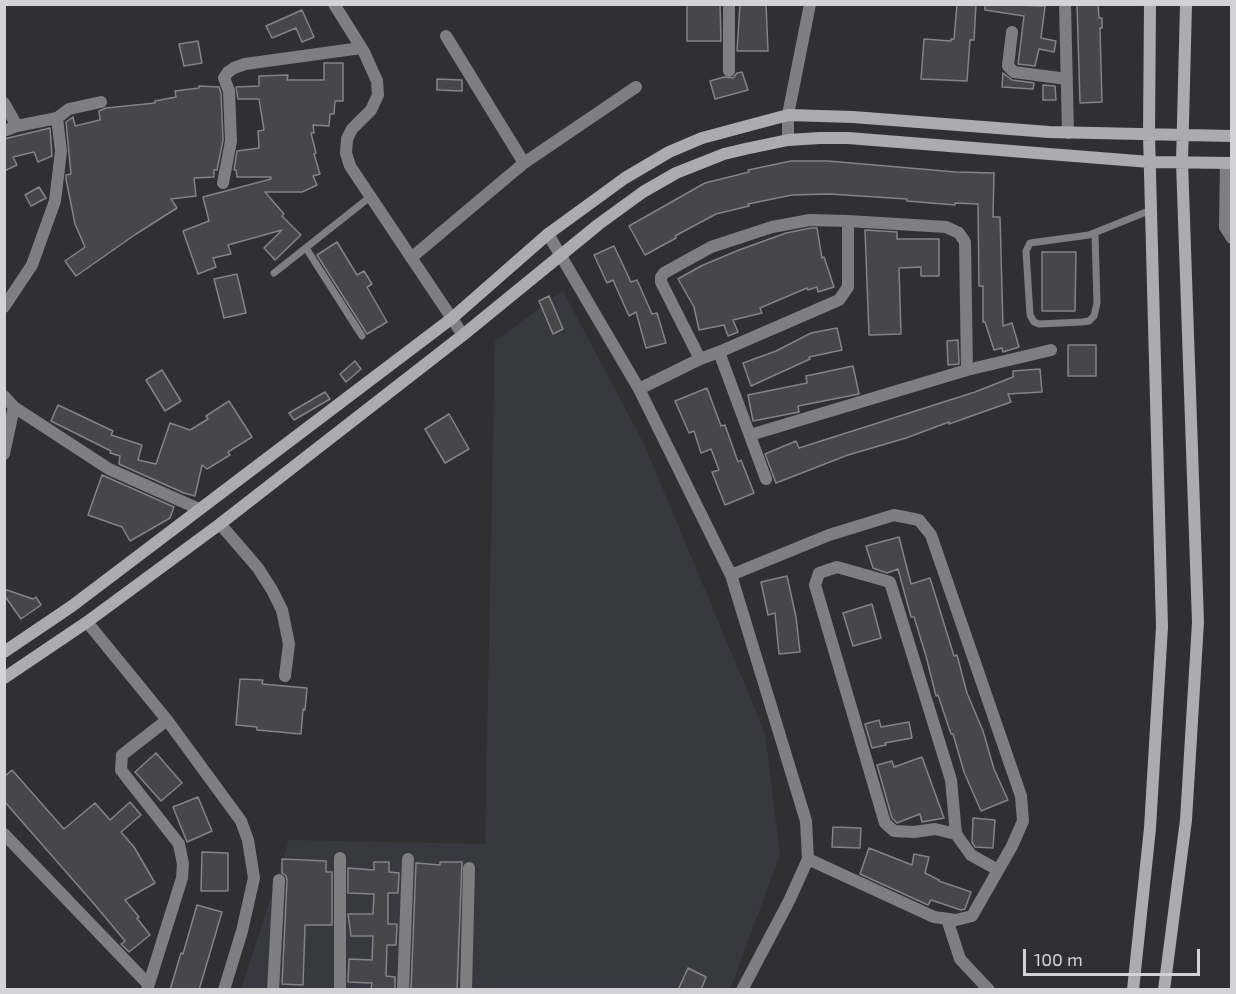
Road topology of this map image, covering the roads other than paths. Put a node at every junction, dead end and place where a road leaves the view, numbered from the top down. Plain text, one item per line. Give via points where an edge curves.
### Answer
1 (334, 4) edge
2 (729, 4) edge
3 (810, 4) edge
4 (1065, 4) edge
5 (1150, 4) edge
6 (1186, 4) edge
7 (1012, 32) dead end
8 (446, 36) dead end
9 (361, 48) junction
10 (729, 71) dead end
11 (1067, 79) junction
12 (636, 87) dead end
13 (101, 102) dead end
14 (4, 103) edge
15 (788, 115) junction
16 (57, 118) junction
17 (17, 126) junction
18 (4, 131) edge
19 (1068, 132) junction
20 (1149, 135) junction
21 (1184, 136) junction
22 (1232, 136) edge
23 (788, 140) junction
24 (1150, 162) junction
25 (1182, 162) junction
26 (524, 163) junction
27 (1229, 163) edge
28 (223, 183) dead end
29 (370, 197) junction
30 (1151, 210) junction
31 (848, 221) junction
32 (548, 234) junction
33 (1095, 234) junction
34 (1232, 238) edge
35 (306, 248) junction
36 (561, 255) junction
37 (411, 258) junction
38 (274, 273) dead end
39 (4, 307) edge
40 (451, 319) junction
41 (463, 335) junction
42 (362, 336) dead end
43 (1051, 350) dead end
44 (719, 352) junction
45 (700, 358) junction
46 (968, 370) junction
47 (639, 389) junction
48 (4, 396) edge
49 (14, 407) junction
50 (750, 435) junction
51 (4, 454) edge
52 (766, 479) dead end
53 (199, 509) junction
54 (220, 524) junction
55 (731, 575) junction
56 (72, 606) junction
57 (87, 622) junction
58 (4, 652) edge
59 (285, 676) dead end
60 (4, 678) edge
61 (167, 720) junction
62 (4, 834) edge
63 (956, 834) junction
64 (340, 858) dead end
65 (808, 859) junction
66 (408, 860) dead end
67 (469, 868) dead end
68 (998, 870) junction
69 (279, 880) dead end
70 (947, 919) junction
71 (148, 987) edge
72 (224, 990) edge
73 (273, 990) edge
74 (340, 990) edge
75 (403, 990) edge
76 (466, 990) edge
77 (742, 990) edge
78 (989, 990) edge
79 (1133, 990) edge
80 (1164, 990) edge

1 - 9 street
2 - 10 street
3 - 15 street
4 - 11 street
5 - 20 street
6 - 21 street
7 - 11 street via 1008,66 1014,72
8 - 26 street
9 - 28 street via 245,64 228,72 224,78 229,91 231,141
9 - 29 street via 377,81 378,95 371,110 352,129 346,153
11 - 19 street
12 - 26 street
13 - 16 street via 69,109
14 - 17 street
15 - 19 street
15 - 23 street
15 - 32 street via 702,138 669,152 625,178
16 - 17 street
16 - 39 street via 61,151 55,201 32,265
17 - 18 street
19 - 20 street
20 - 21 street
20 - 24 street
21 - 22 street
21 - 25 street
23 - 24 street via 848,138
23 - 36 street via 723,154 676,173 643,192
24 - 25 street
24 - 30 street
25 - 27 street
25 - 80 street via 1198,622 1186,820
26 - 37 street
27 - 34 street via 1225,227
29 - 35 lane
29 - 37 street
30 - 33 lane
30 - 79 street via 1162,627 1150,828
31 - 44 street via 848,286 839,300
31 - 45 street via 810,220 772,227 711,247 664,273 661,282
31 - 46 street via 946,227 959,233 965,242
32 - 36 street
32 - 40 street
33 - 33 lane via 1026,246 1030,315 1034,322 1082,322 1094,316
35 - 38 lane
35 - 42 lane
36 - 41 street
36 - 47 street
37 - 40 street
40 - 41 street
40 - 53 street
41 - 54 street
43 - 46 street
44 - 45 street
44 - 50 street
45 - 47 street
46 - 50 street
47 - 55 street
48 - 49 street
49 - 51 street
49 - 53 street via 109,469
50 - 52 street
53 - 56 street
54 - 57 street
54 - 59 street via 258,568 282,610 288,644
55 - 65 street via 806,820
55 - 68 street via 829,535 894,515 919,520 931,535 1021,796 1023,821
56 - 57 street
56 - 58 street
57 - 60 street
57 - 61 street
61 - 71 street via 122,755 121,770 179,844 183,864
61 - 72 street via 241,821 252,855 254,878 250,898
62 - 71 street
63 - 63 street via 951,780 891,582 837,567 819,573 815,585 885,823 894,831 935,829
63 - 68 street via 971,855
64 - 74 street
65 - 70 street via 934,917
65 - 77 street
66 - 75 street
67 - 76 street
68 - 70 street via 972,916 956,921
69 - 73 street
70 - 78 street via 960,959

